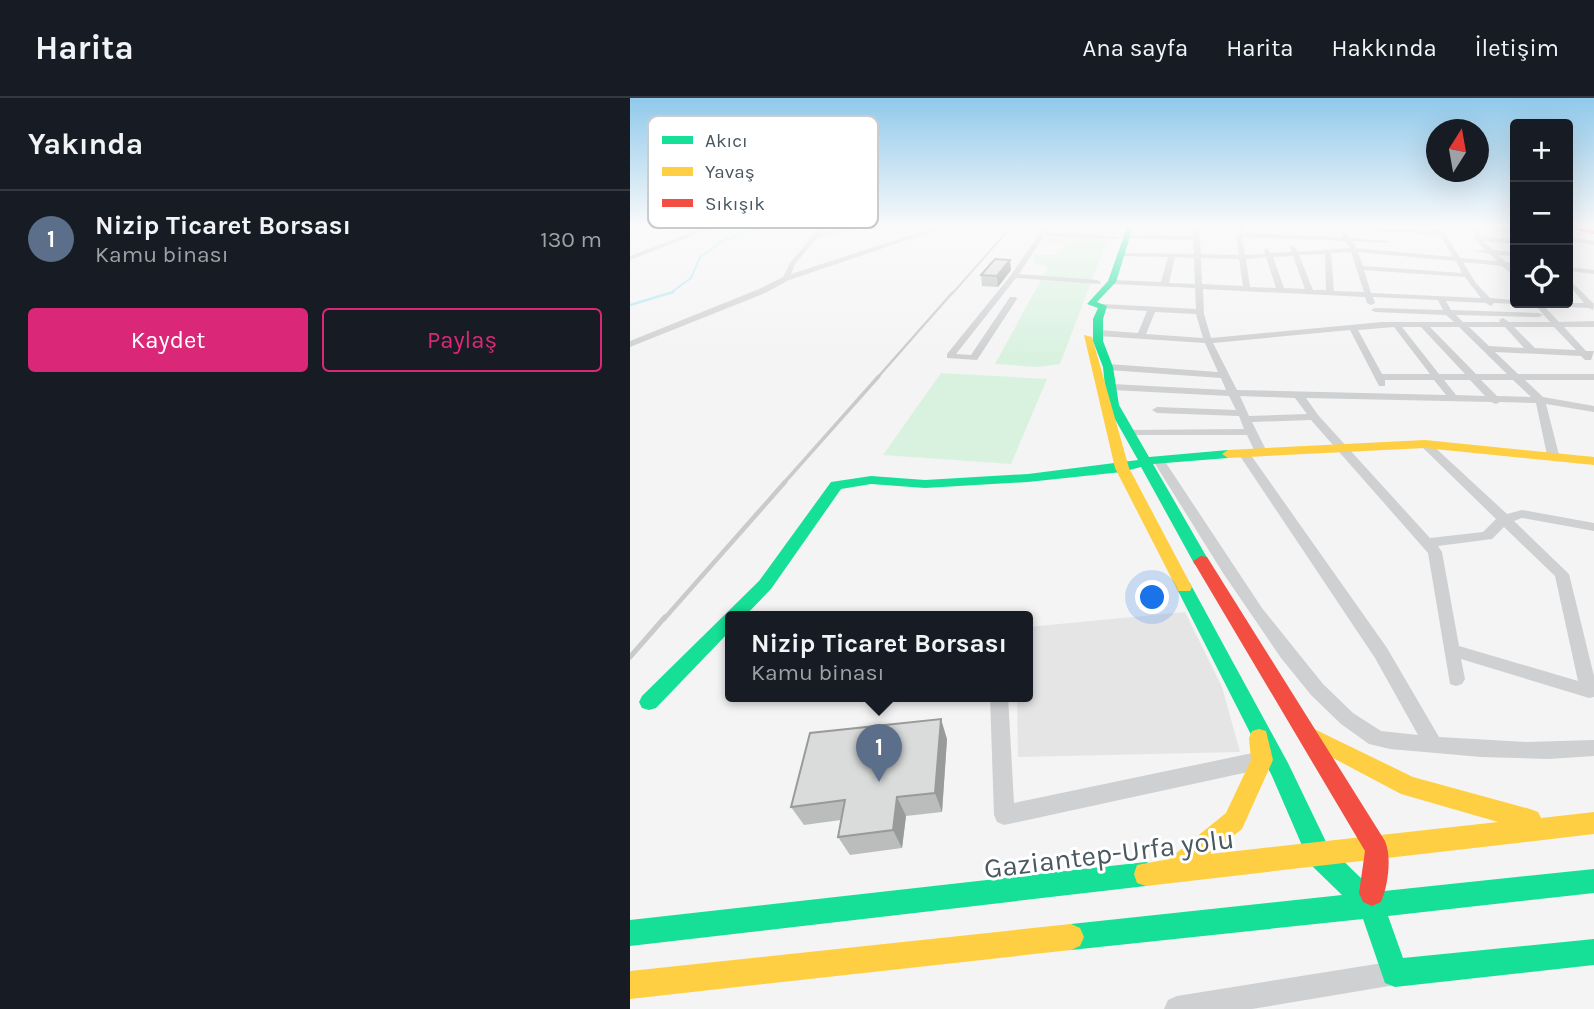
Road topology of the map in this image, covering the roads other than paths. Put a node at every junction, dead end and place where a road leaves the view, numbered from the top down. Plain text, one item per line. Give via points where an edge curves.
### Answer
1 (790, 270) edge
2 (812, 270) edge
3 (1018, 270) edge
4 (1109, 270) edge
5 (1112, 270) edge
6 (1168, 270) edge
7 (1197, 270) edge
8 (1244, 270) edge
9 (1274, 270) edge
10 (1302, 270) edge
11 (1329, 270) edge
12 (1361, 270) edge
13 (1367, 270) edge
14 (1395, 270) edge
15 (1464, 270) edge
16 (1573, 270) edge
17 (1594, 272) edge
18 (1467, 275) junction
19 (1014, 276) junction
20 (786, 278) junction
21 (1399, 278) junction
22 (1104, 282) junction
23 (1163, 286) junction
24 (1573, 286) edge
25 (1198, 288) junction
26 (1247, 290) junction
27 (1281, 291) junction
28 (1310, 292) junction
29 (1331, 293) junction
30 (1367, 295) junction
31 (1409, 297) junction
32 (1440, 298) junction
33 (1013, 299) dead end
34 (1488, 301) junction
35 (1510, 302) edge
36 (1103, 306) junction
37 (1573, 306) edge
38 (1592, 307) edge
39 (1541, 308) edge
40 (1153, 309) junction
41 (1375, 310) junction
42 (1200, 313) junction
43 (1449, 313) junction
44 (1499, 314) junction
45 (1547, 315) junction
46 (1422, 324) junction
47 (1461, 324) junction
48 (1505, 324) junction
49 (1556, 324) junction
50 (1594, 324) edge
51 (1382, 325) junction
52 (1396, 325) junction
53 (1353, 328) junction
54 (1099, 333) junction
55 (1141, 336) junction
56 (1208, 341) junction
57 (630, 344) edge
58 (1488, 349) junction
59 (1532, 351) junction
60 (1589, 354) edge
61 (1594, 364) edge
62 (1108, 367) junction
63 (1225, 375) junction
64 (1436, 376) junction
65 (1469, 376) junction
66 (1381, 377) junction
67 (1516, 377) junction
68 (1594, 377) edge
69 (1112, 387) junction
70 (1297, 393) junction
71 (1233, 394) junction
72 (1385, 396) junction
73 (1454, 399) junction
74 (1540, 400) junction
75 (1496, 401) junction
76 (1157, 410) dead end
77 (1594, 410) edge
78 (1243, 416) junction
79 (1314, 417) junction
80 (1250, 432) junction
81 (1129, 433) junction
82 (1425, 444) junction
83 (1341, 446) junction
84 (1261, 452) junction
85 (1244, 453) junction
86 (1553, 455) junction
87 (1151, 460) junction
88 (1594, 461) edge
89 (1122, 468) junction
90 (1504, 519) junction
91 (1594, 527) edge
92 (1427, 543) junction
93 (739, 611) edge
94 (725, 625) edge
95 (1451, 650) junction
96 (1456, 679) dead end
97 (649, 702) dead end
98 (999, 702) edge
99 (1256, 723) junction
100 (1306, 734) junction
101 (1434, 746) junction
102 (1594, 748) edge
103 (1262, 760) junction
104 (1594, 823) edge
105 (1566, 826) junction
106 (1377, 849) junction
107 (1319, 855) junction
108 (1169, 872) junction
109 (1594, 881) edge
110 (1371, 905) junction
111 (630, 933) edge
112 (1594, 952) edge
113 (1395, 974) junction
114 (630, 985) edge
115 (1177, 1009) edge

1 - 20 street
2 - 20 street
3 - 19 street
4 - 22 main road
5 - 22 main road
6 - 23 street
7 - 25 street
8 - 26 street
9 - 27 street
10 - 28 street
11 - 29 street
12 - 30 street
13 - 21 street
14 - 21 street
15 - 18 street
16 - 17 street
18 - 21 street
18 - 34 street
19 - 22 street
19 - 33 street via 950,356 974,358
20 - 57 street
21 - 31 street
22 - 23 street
22 - 36 main road via 1091,304
22 - 89 main road via 1086,327 1088,350
23 - 25 street
23 - 40 street
24 - 38 street
25 - 26 street
25 - 42 street
26 - 27 street
27 - 28 street
28 - 29 street
29 - 30 street
30 - 31 street
30 - 41 street
31 - 32 street
32 - 34 street
32 - 43 street
34 - 35 street
34 - 44 street
36 - 40 street
36 - 54 main road
37 - 38 street
39 - 45 street
40 - 42 street
40 - 55 street
41 - 43 street
41 - 51 street
42 - 56 street
43 - 44 street
43 - 47 street
44 - 45 street
44 - 48 street
45 - 49 street
46 - 47 street
46 - 52 street
46 - 65 street
47 - 48 street
47 - 58 street
48 - 49 street
48 - 59 street
49 - 50 street
49 - 60 street
51 - 52 street
51 - 53 street
52 - 64 street
53 - 56 street
53 - 66 street
54 - 55 street
54 - 62 main road
55 - 56 street
56 - 63 street
58 - 59 street
58 - 67 street
59 - 60 street
60 - 61 street
62 - 63 street
62 - 69 main road
63 - 71 street
64 - 65 street
64 - 66 street
64 - 73 street
65 - 67 street
65 - 75 street
66 - 72 street
67 - 68 street
67 - 74 street
69 - 71 street
69 - 81 main road via 1113,405
70 - 71 street
70 - 72 street
70 - 79 street
71 - 78 street
72 - 73 street
73 - 75 street
74 - 75 street
74 - 77 street
74 - 86 street
76 - 78 street
78 - 79 street
78 - 80 street
79 - 83 street
80 - 81 street
80 - 84 street
81 - 87 main road
82 - 83 main road
82 - 86 main road
82 - 90 street
83 - 84 main road
83 - 92 street
84 - 85 main road
85 - 87 main road
85 - 101 street via 1381,653
86 - 88 main road
87 - 89 main road
87 - 100 main road via 1223,600
87 - 101 street via 1310,681 1346,720 1379,739
89 - 93 main road via 1028,478 925,484 871,480 836,485 765,585
89 - 99 main road
90 - 91 street via 1522,514
90 - 92 street via 1487,536
90 - 95 street via 1562,574 1589,691
92 - 95 street via 1435,552
94 - 97 main road
95 - 96 street
98 - 103 street via 1004,815
99 - 103 main road
99 - 107 main road
100 - 105 main road via 1409,787 1488,811
100 - 106 main road
101 - 102 street via 1550,751
103 - 108 main road via 1234,821
104 - 105 main road, Gaziantep-Urfa yolu
105 - 106 main road, Gaziantep-Urfa yolu
106 - 107 main road, Gaziantep-Urfa yolu
106 - 110 main road
107 - 108 main road, Gaziantep-Urfa yolu
107 - 110 main road
108 - 111 main road, Gaziantep-Urfa yolu
109 - 110 main road
110 - 113 main road
110 - 114 main road
112 - 113 main road
113 - 115 street

